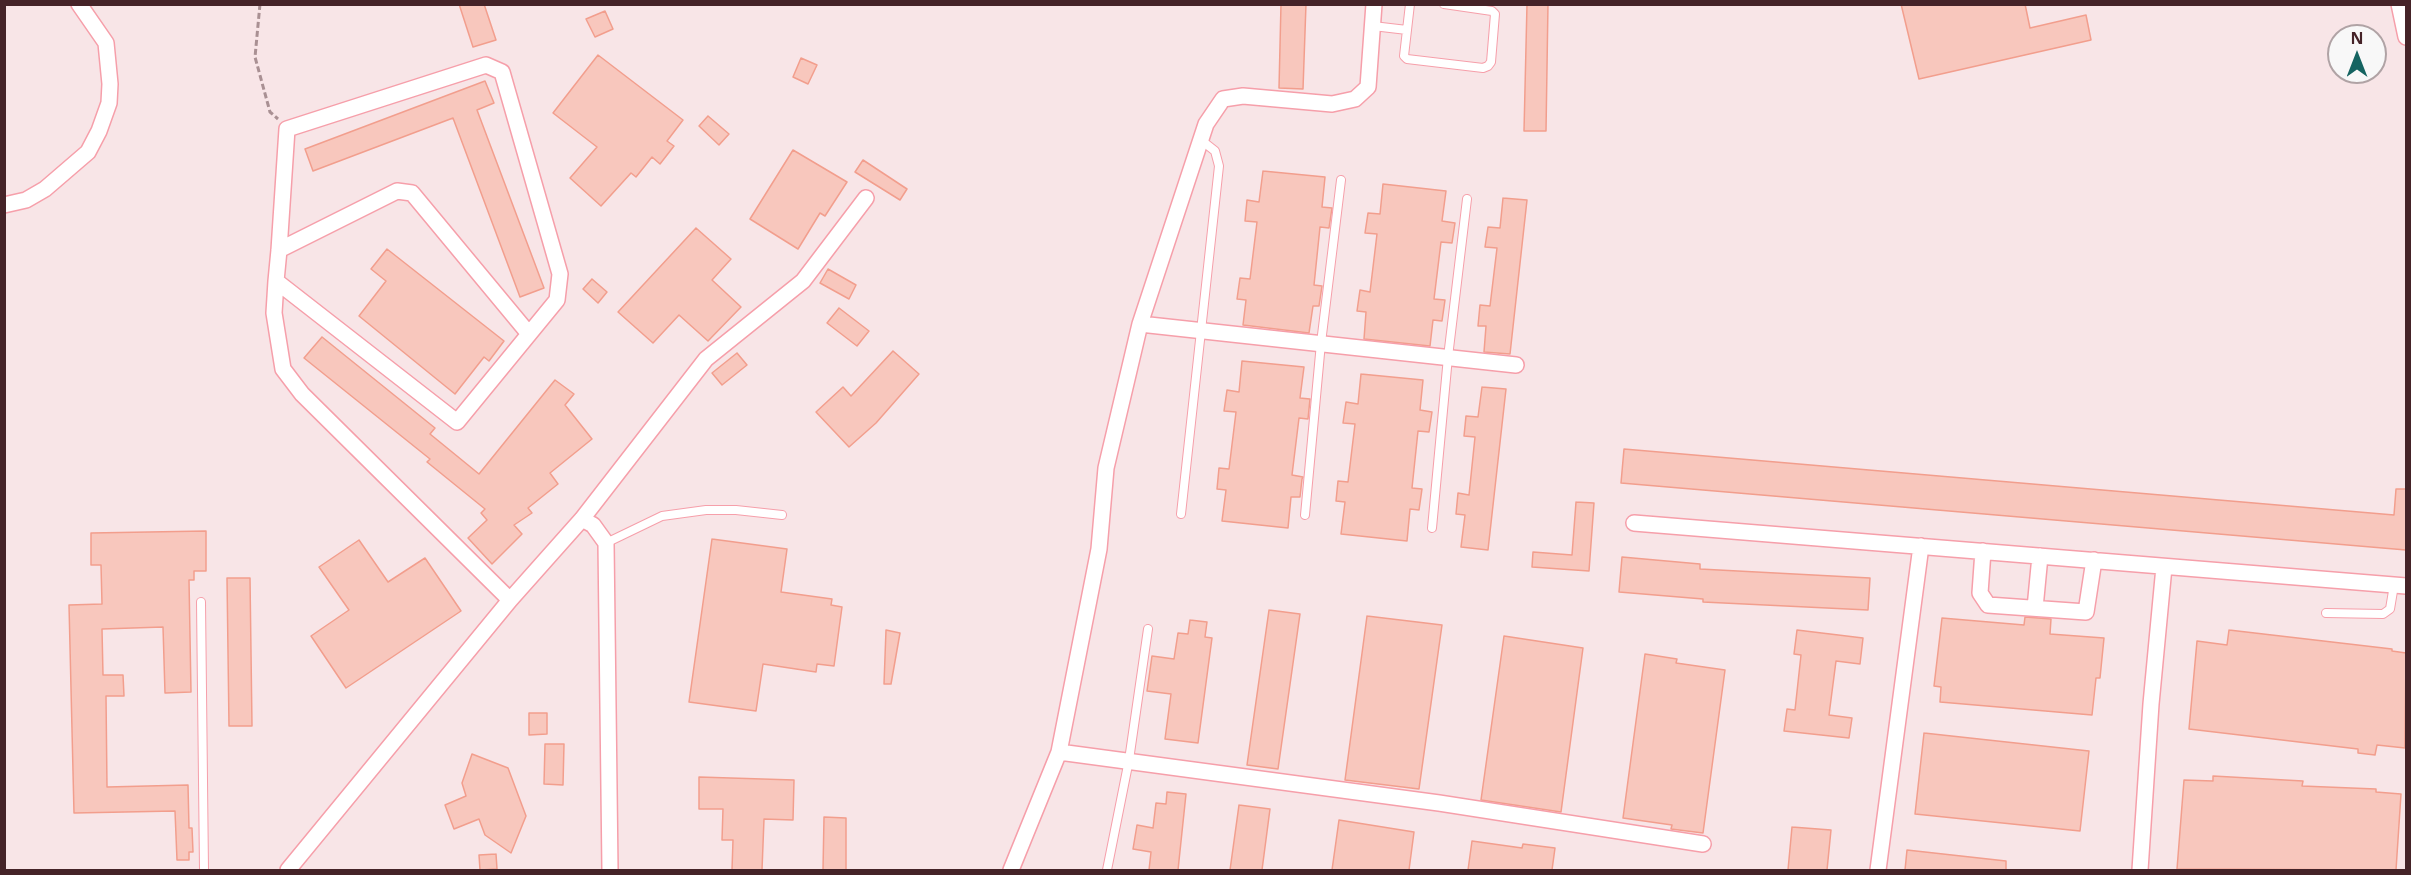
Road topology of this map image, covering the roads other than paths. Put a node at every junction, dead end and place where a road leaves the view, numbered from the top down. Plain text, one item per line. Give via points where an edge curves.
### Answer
1 (79, 4) edge
2 (1374, 4) edge
3 (1410, 4) edge
4 (1444, 4) edge
5 (2399, 4) edge
6 (1373, 26) junction
7 (1407, 30) junction
8 (2406, 37) edge
9 (1201, 140) junction
10 (1341, 180) dead end
11 (866, 198) dead end
12 (1467, 199) dead end
13 (4, 204) edge
14 (279, 250) junction
15 (276, 281) junction
16 (1140, 324) junction
17 (1200, 331) junction
18 (529, 334) junction
19 (1321, 343) junction
20 (1448, 357) junction
21 (1516, 365) dead end
22 (1181, 514) dead end
23 (782, 515) dead end
24 (1305, 515) dead end
25 (582, 519) junction
26 (1634, 523) dead end
27 (1432, 528) dead end
28 (606, 543) junction
29 (1921, 546) junction
30 (1983, 551) junction
31 (2040, 556) junction
32 (2094, 560) junction
33 (2164, 567) junction
34 (2400, 586) edge
35 (510, 600) junction
36 (201, 602) dead end
37 (2036, 608) junction
38 (2326, 613) dead end
39 (1148, 629) dead end
40 (1059, 752) junction
41 (1129, 760) junction
42 (1702, 844) dead end
43 (204, 870) edge
44 (288, 870) edge
45 (610, 870) edge
46 (1011, 870) edge
47 (1107, 870) edge
48 (1878, 870) edge
49 (2140, 870) edge

1 - 13 street via 106,43 110,94 99,131 88,152 45,189 26,200
2 - 6 street
3 - 7 lane
4 - 7 lane via 1492,10 1495,14 1488,66 1405,58
5 - 8 street
6 - 7 lane
6 - 9 street via 1368,87 1355,99 1332,104 1243,96 1223,99 1206,124
9 - 16 street
9 - 17 lane via 1215,151 1219,166
10 - 19 lane
11 - 25 street via 803,281 706,359
12 - 20 lane
14 - 15 street
14 - 18 street via 397,191 412,193
14 - 18 street via 287,129 486,65 502,72 560,274 557,300
15 - 18 street via 457,422
15 - 35 street via 274,313 283,369 302,394
16 - 17 street
16 - 40 street via 1106,468 1099,549
17 - 19 street
17 - 22 lane
19 - 20 street
19 - 24 lane
20 - 21 street
20 - 27 lane
23 - 28 lane via 706,510 662,516
25 - 28 street via 593,525
25 - 35 street
26 - 29 street
28 - 45 street
29 - 30 street
29 - 48 street
30 - 31 street
30 - 37 street via 1980,593 1988,605
31 - 32 street
31 - 37 street
32 - 33 street
32 - 37 street via 2086,612
33 - 34 street
33 - 49 street
34 - 38 lane via 2390,609 2383,614
35 - 44 street
36 - 43 lane
39 - 41 lane
40 - 41 street
40 - 46 street
41 - 42 street
41 - 47 lane

